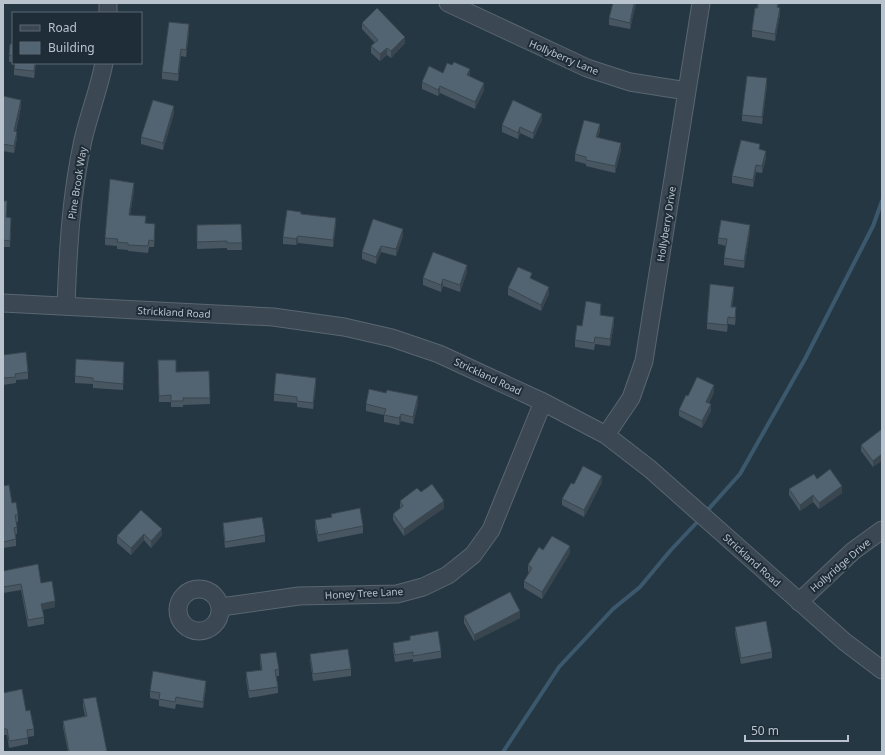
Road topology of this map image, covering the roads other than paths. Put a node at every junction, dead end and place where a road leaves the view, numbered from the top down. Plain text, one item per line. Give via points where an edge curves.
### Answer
1 (448, 3) edge
2 (701, 3) edge
3 (104, 64) edge
4 (687, 90) junction
5 (3, 303) edge
6 (66, 306) junction
7 (543, 402) junction
8 (606, 435) junction
9 (882, 530) edge
10 (799, 602) junction
11 (221, 607) dead end
12 (882, 670) edge

1 - 4 street, Hollyberry Lane via 587,68 630,82
2 - 4 street, Hollyberry Drive
3 - 6 street, Pine Brook Way via 84,139 74,191 69,232
4 - 8 street, Hollyberry Drive via 644,361 631,398
5 - 6 street, Strickland Road
6 - 7 street, Strickland Road via 273,317 344,326 392,338 439,354
7 - 8 street, Strickland Road
7 - 11 street, Honey Tree Lane via 491,530 473,555 448,575 423,588 398,594 299,596
8 - 10 street, Strickland Road via 650,469
9 - 10 street, Hollyridge Drive via 853,551
10 - 12 street, Strickland Road via 844,642

